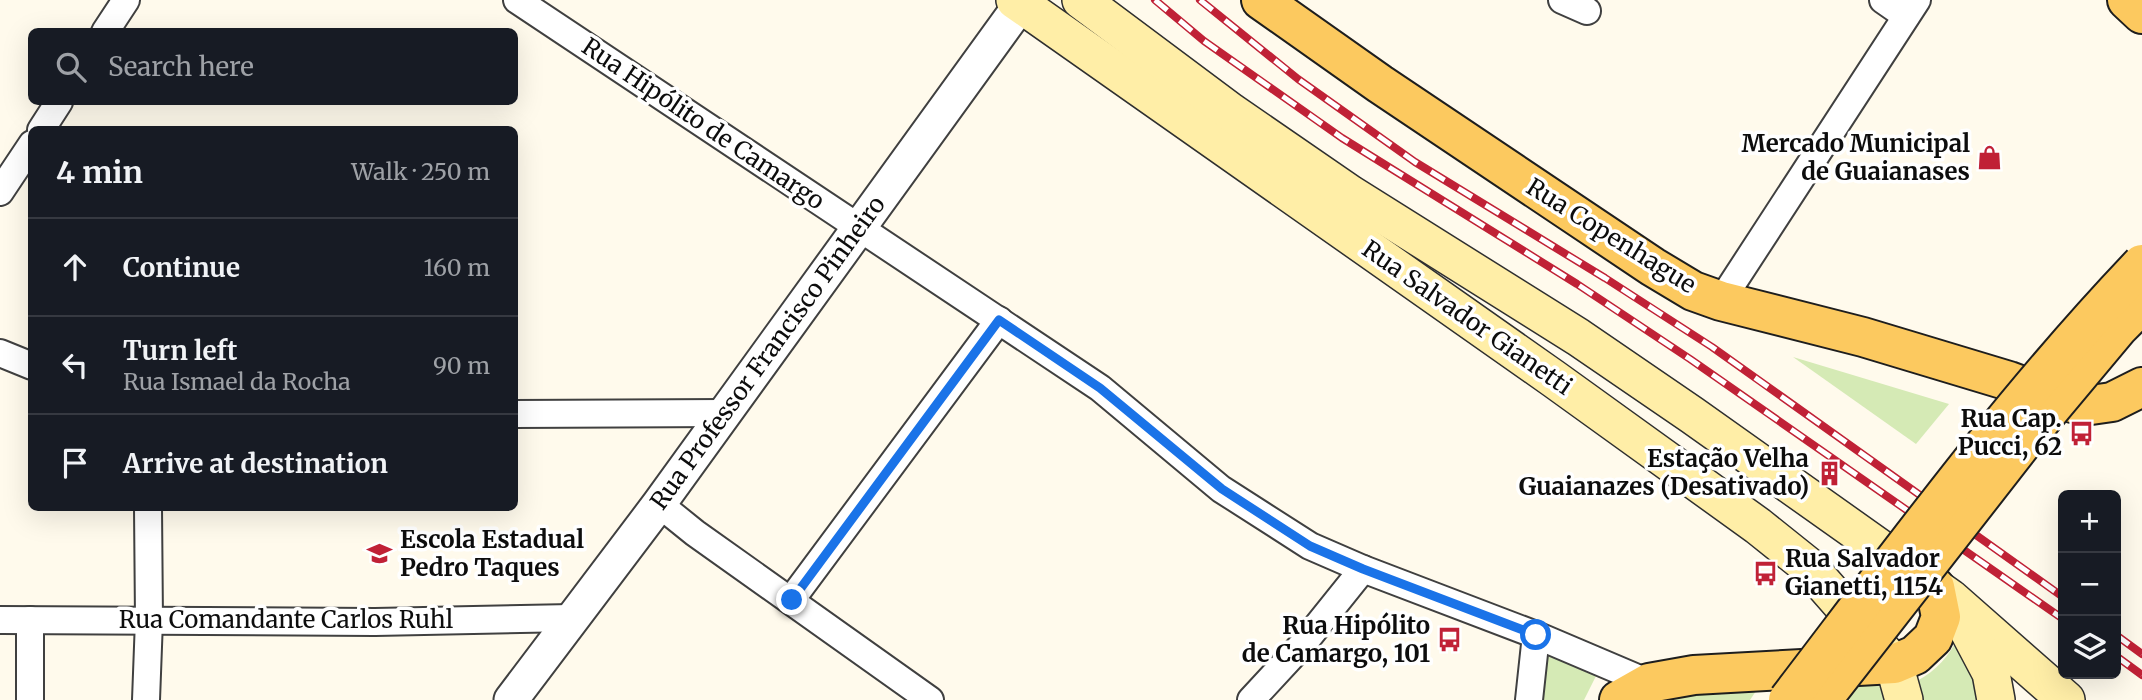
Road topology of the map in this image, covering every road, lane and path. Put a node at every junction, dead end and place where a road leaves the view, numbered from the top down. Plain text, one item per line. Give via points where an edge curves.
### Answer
1 (126, 0) edge
2 (517, 0) edge
3 (1082, 0) edge
4 (1261, 0) edge
5 (1562, 0) edge
6 (1883, 0) edge
7 (2127, 0) edge
8 (1018, 2) edge
9 (1912, 8) edge
10 (1587, 11) dead end
11 (2142, 14) edge
12 (108, 28) edge
13 (57, 105) edge
14 (44, 126) edge
15 (28, 150) edge
16 (0, 192) edge
17 (859, 228) junction
18 (2142, 264) edge
19 (1721, 301) junction
20 (2142, 304) edge
21 (999, 320) junction
22 (0, 353) edge
23 (28, 364) edge
24 (2142, 387) edge
25 (725, 413) junction
26 (518, 414) edge
27 (659, 504) junction
28 (148, 511) edge
29 (1363, 569) junction
30 (1942, 592) junction
31 (792, 600) junction
32 (572, 618) junction
33 (0, 620) edge
34 (30, 620) junction
35 (149, 620) junction
36 (1536, 635) junction
37 (1899, 682) edge
38 (1778, 685) edge
39 (1634, 691) edge
40 (30, 700) edge
41 (146, 700) edge
42 (511, 700) edge
43 (930, 700) edge
44 (1251, 700) edge
45 (1529, 700) edge
46 (1821, 700) edge
47 (1827, 700) edge
48 (1996, 700) edge
49 (2066, 700) edge

1 - 12 street
2 - 17 street, Rua Hipólito de Camargo
3 - 30 main road, Rua Salvador Gianetti via 1350,194 1578,337
4 - 19 main road, Rua Copenhague via 1653,267 1693,291
5 - 10 street
6 - 9 street
7 - 11 main road
8 - 17 street, Rua Professor Francisco Pinheiro
8 - 37 main road, Rua Salvador Gianetti via 1758,526 1808,566
9 - 19 street
13 - 14 street
15 - 16 street
17 - 21 street, Rua Hipólito de Camargo
17 - 25 street, Rua Professor Francisco Pinheiro
18 - 38 main road, bridge via 2048,367
19 - 24 main road, Rua Copenhague via 1864,337 2084,406 2112,402
20 - 46 main road, bridge via 2031,432
21 - 29 street, Rua Hipólito de Camargo via 1100,388 1222,489 1310,546
21 - 31 street
22 - 23 street
25 - 26 street
25 - 27 street, Rua Professor Francisco Pinheiro
27 - 31 street
27 - 32 street, Rua Professor Francisco Pinheiro
28 - 35 street
29 - 36 street, Rua Hipólito de Camargo
29 - 44 street
30 - 37 main road via 1941,617 1933,638 1915,655
30 - 48 main road via 1983,656
30 - 49 main road, Rua Salvador Gianetti
31 - 43 street
32 - 35 street, Rua Comandante Carlos Ruhl
32 - 42 street, Rua Professor Francisco Pinheiro
33 - 34 street, Rua Comandante Carlos Ruhl
34 - 35 street, Rua Comandante Carlos Ruhl
34 - 40 street
35 - 41 street
36 - 39 street, Rua Hipólito de Camargo
36 - 45 street
37 - 38 main road
38 - 39 main road via 1694,675
38 - 47 main road via 1797,683

